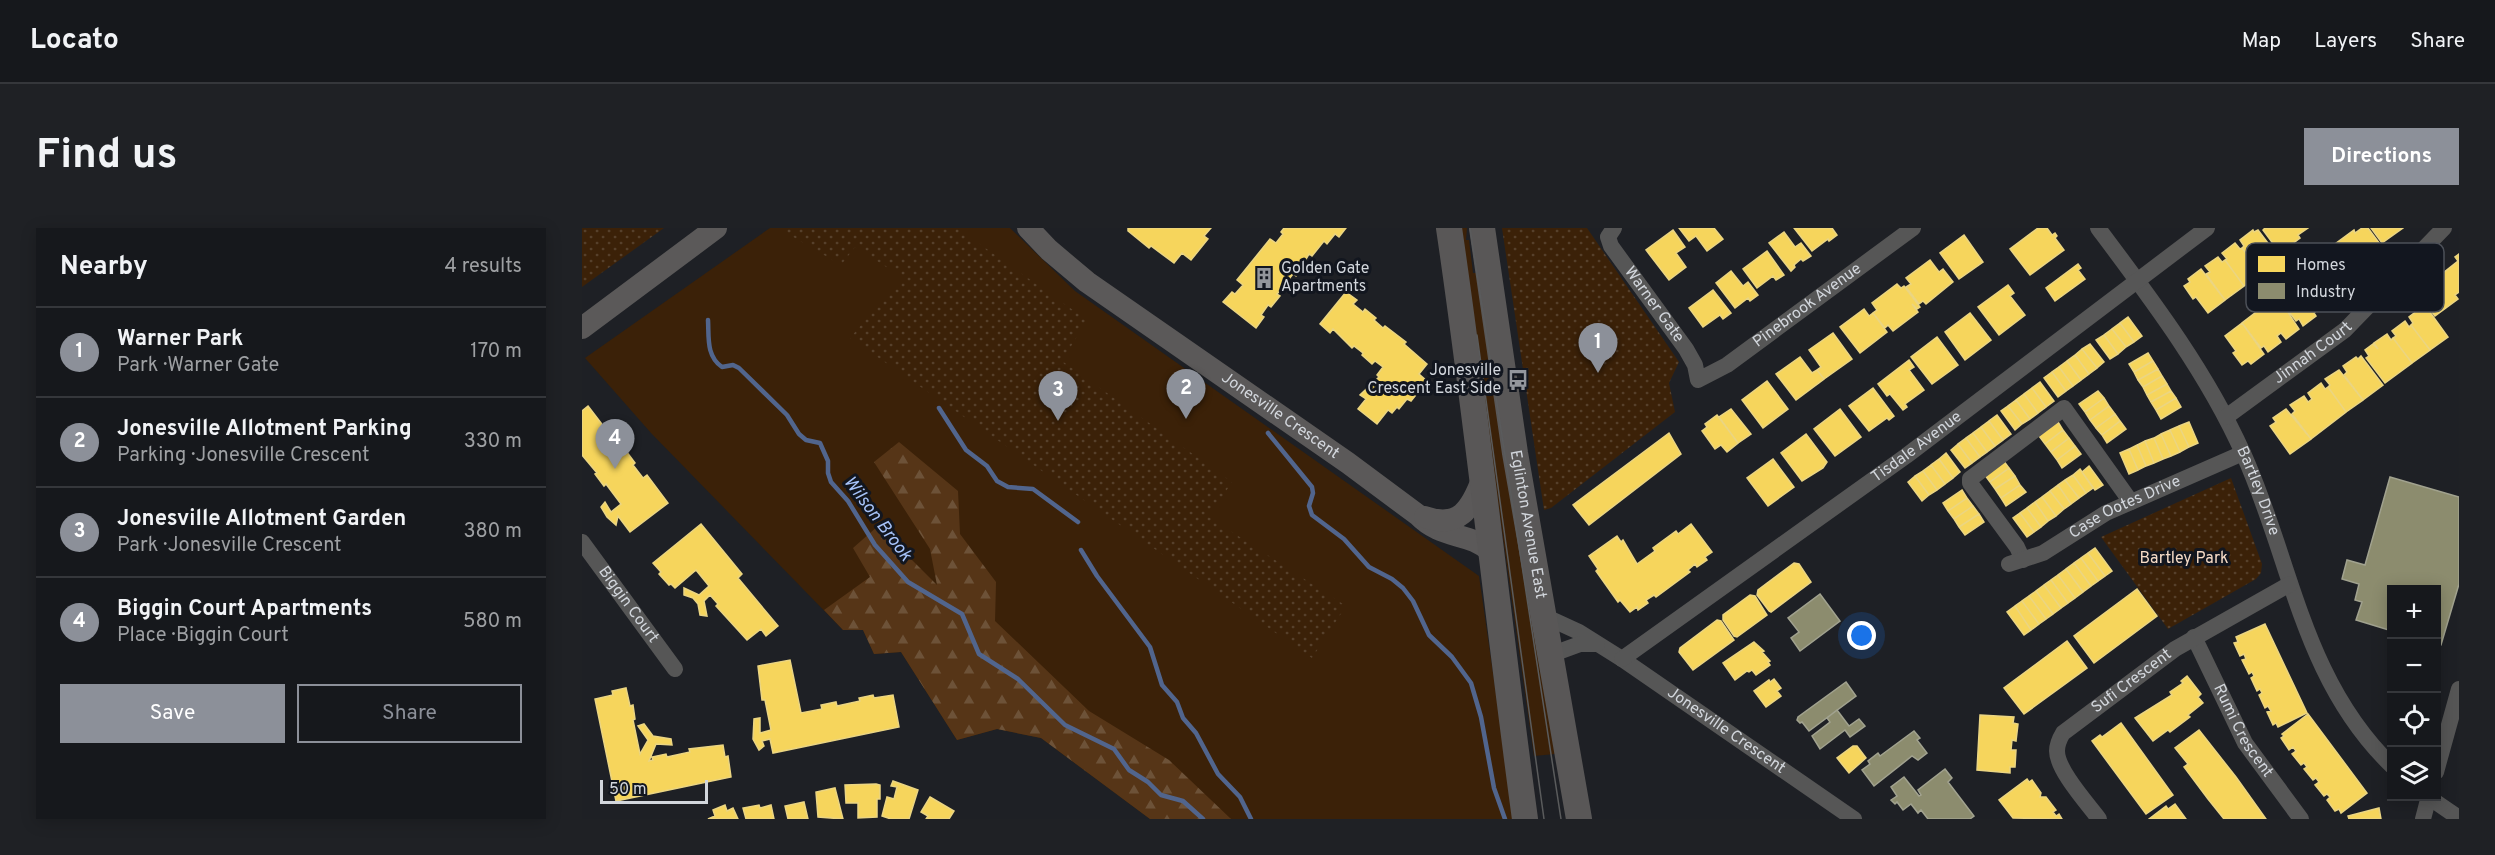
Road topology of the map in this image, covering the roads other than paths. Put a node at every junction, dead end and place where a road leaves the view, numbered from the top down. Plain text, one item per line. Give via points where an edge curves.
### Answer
1 (716, 228) edge
2 (1028, 228) edge
3 (1449, 228) edge
4 (1482, 228) edge
5 (1913, 228) edge
6 (2098, 228) edge
7 (2207, 228) edge
8 (2444, 228) edge
9 (1612, 229) edge
10 (2429, 243) edge
11 (2137, 280) junction
12 (2362, 312) edge
13 (582, 328) edge
14 (1698, 380) joint
15 (2226, 417) junction
16 (2244, 453) junction
17 (1482, 480) junction
18 (2131, 502) junction
19 (1418, 515) junction
20 (582, 542) edge
21 (1491, 552) junction
22 (2290, 584) junction
23 (1542, 615) junction
24 (2194, 637) junction
25 (1597, 644) junction
26 (1550, 655) junction
27 (1622, 659) junction
28 (675, 669) dead end
29 (2459, 689) edge
30 (2441, 754) edge
31 (2387, 761) edge
32 (2427, 801) edge
33 (2434, 801) edge
34 (2459, 818) edge
35 (1525, 819) edge
36 (1579, 819) edge
37 (1854, 819) edge
38 (2099, 819) edge
39 (2301, 819) edge
40 (2423, 819) edge

1 - 13 street
2 - 19 street, Jonesville Crescent via 1049,250 1119,306
3 - 17 main road
4 - 23 main road, Eglinton Avenue East
5 - 14 street, Pinebrook Avenue via 1727,365
6 - 11 street, Bartley Drive
7 - 11 street, Tisdale Avenue
8 - 10 street, Jinnah Court
9 - 14 street, Warner Gate via 1608,237 1611,246 1686,349
11 - 15 street, Bartley Drive via 2187,349
11 - 27 street, Tisdale Avenue via 1906,456
12 - 15 street, Jinnah Court via 2345,330
15 - 16 street, Bartley Drive
16 - 18 street, Case Ootes Drive
16 - 22 street, Bartley Drive
17 - 19 street, Jonesville Crescent via 1471,506 1454,519 1435,521
17 - 21 main road
18 - 18 street, Case Ootes Drive via 2106,513 2043,553 2016,562 2017,547 1970,478 2064,408
19 - 21 street, Jonesville Crescent via 1452,536 1481,542
20 - 28 street, Biggin Court
21 - 35 main road
22 - 24 street, Sufi Crescent
22 - 31 street, Bartley Drive via 2305,628 2336,694 2351,720
23 - 25 street, Jonesville Crescent
23 - 26 main road, Eglinton Avenue East
24 - 38 street, Sufi Crescent via 2063,733 2058,759
24 - 39 street, Rumi Crescent via 2245,743
25 - 26 street via 1580,644
25 - 27 street, Jonesville Crescent
26 - 36 main road, Eglinton Avenue East
27 - 37 street, Jonesville Crescent
29 - 30 street
32 - 40 street
33 - 34 street

